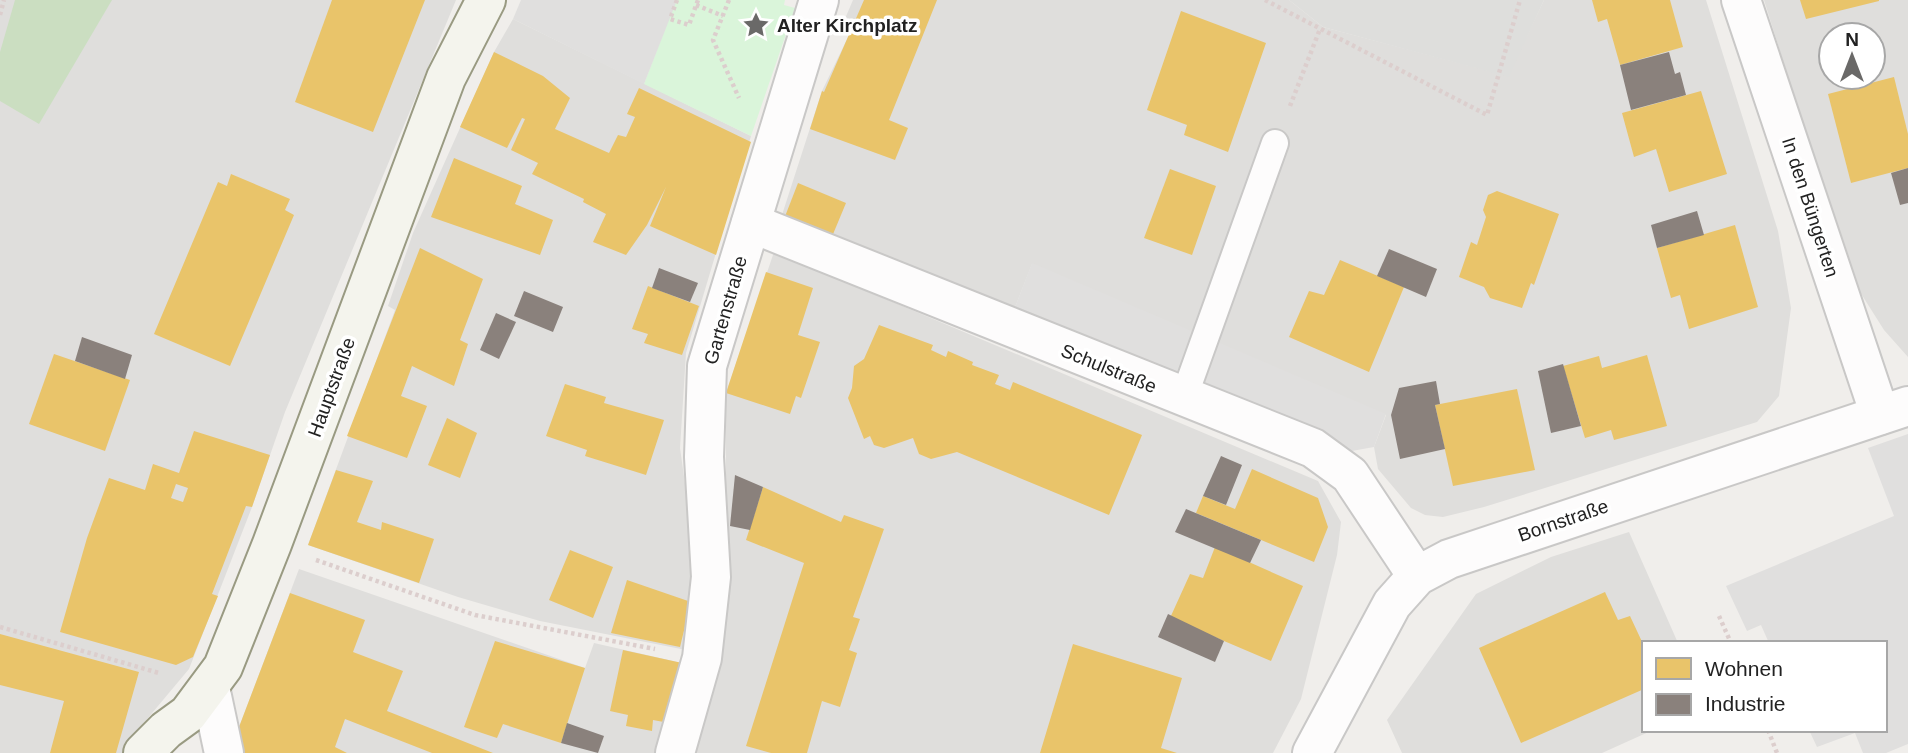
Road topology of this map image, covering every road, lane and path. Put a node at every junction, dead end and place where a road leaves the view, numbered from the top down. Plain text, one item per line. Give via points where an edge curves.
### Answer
1 (4, 0) edge
2 (486, 0) edge
3 (677, 0) edge
4 (729, 0) edge
5 (819, 0) edge
6 (1265, 0) edge
7 (1520, 0) edge
8 (1741, 0) edge
9 (697, 3) edge
10 (0, 15) edge
11 (723, 16) junction
12 (1320, 29) junction
13 (781, 117) junction
14 (1275, 143) joint
15 (751, 223) junction
16 (1184, 397) junction
17 (1894, 411) edge
18 (272, 544) junction
19 (1417, 576) junction
20 (1719, 616) dead end
21 (0, 627) edge
22 (1730, 641) edge
23 (702, 658) junction
24 (210, 687) junction
25 (1769, 732) edge
26 (1319, 751) edge
27 (143, 753) edge
28 (224, 753) edge
29 (675, 753) edge
30 (1777, 753) edge

1 - 10 path
2 - 18 street, Hauptstraße via 446,78
3 - 9 path via 670,19 689,25
4 - 11 path
5 - 13 street, Gartenstraße
6 - 12 path
7 - 12 path via 1487,115
8 - 17 street, In den Büngerten
9 - 11 path
11 - 13 path via 713,40 735,97
12 - 14 path
13 - 15 street, Gartenstraße
14 - 16 lane
15 - 16 street, Schulstraße
15 - 23 street, Gartenstraße via 707,366 704,457 711,577
16 - 19 street, Schulstraße via 1313,448 1333,461 1350,475
17 - 19 street, Bornstraße via 1449,559
18 - 23 path via 475,615
18 - 24 street, Hauptstraße via 223,667
19 - 26 street, Bornstraße via 1392,604
20 - 22 path
21 - 24 path
23 - 29 street, Gartenstraße
24 - 27 street, Hauptstraße via 188,714
24 - 28 street
25 - 30 path

